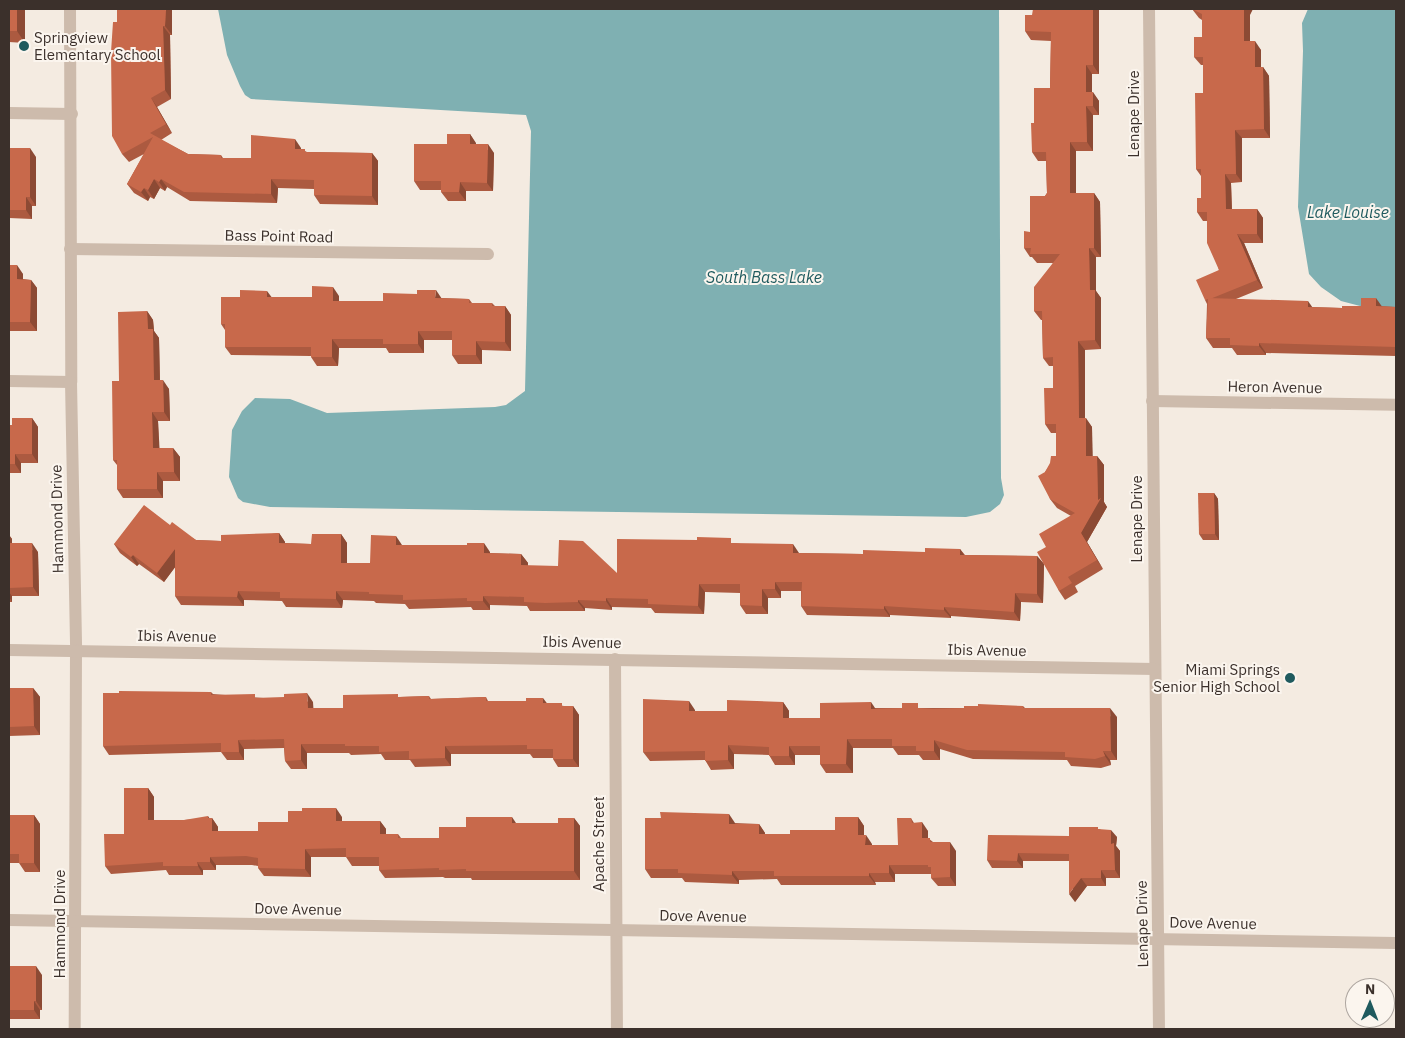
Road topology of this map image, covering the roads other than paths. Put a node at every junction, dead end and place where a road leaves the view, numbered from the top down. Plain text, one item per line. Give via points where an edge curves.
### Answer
1 (70, 9) edge
2 (1149, 9) edge
3 (9, 113) edge
4 (72, 114) junction
5 (70, 249) junction
6 (488, 254) dead end
7 (9, 381) edge
8 (71, 382) junction
9 (1152, 401) junction
10 (1396, 405) edge
11 (9, 650) edge
12 (76, 650) junction
13 (615, 659) junction
14 (1154, 669) junction
15 (9, 920) edge
16 (76, 921) junction
17 (615, 931) junction
18 (1159, 939) junction
19 (1396, 943) edge
20 (76, 1029) edge
21 (617, 1029) edge
22 (1159, 1029) edge

1 - 4 street, Hammond Drive
2 - 9 street, Lenape Drive
3 - 4 street
4 - 5 street, Hammond Drive
5 - 6 street, Bass Point Road
5 - 8 street, Hammond Drive
7 - 8 street
8 - 12 street, Hammond Drive
9 - 10 street, Heron Avenue
9 - 14 street, Lenape Drive
11 - 12 street, Ibis Avenue
12 - 13 street, Ibis Avenue
12 - 16 street, Hammond Drive
13 - 14 street, Ibis Avenue
13 - 17 street, Apache Street
14 - 18 street, Lenape Drive
15 - 16 street, Dove Avenue
16 - 17 street, Dove Avenue
16 - 20 street, Hammond Drive
17 - 18 street, Dove Avenue
17 - 21 street, Apache Street
18 - 19 street, Dove Avenue
18 - 22 street, Lenape Drive

